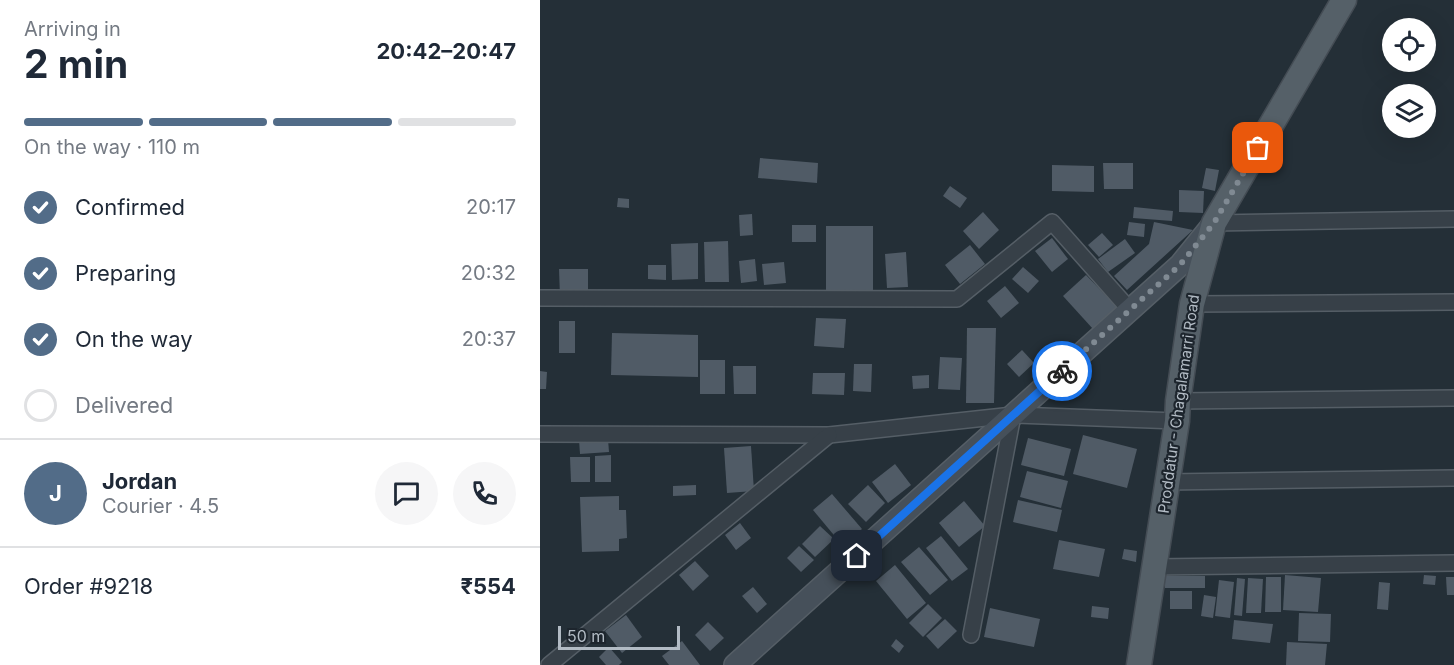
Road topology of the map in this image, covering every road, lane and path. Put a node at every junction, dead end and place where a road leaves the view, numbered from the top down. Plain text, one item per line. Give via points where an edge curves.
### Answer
1 (1344, 0) edge
2 (1454, 219) edge
3 (1214, 223) junction
4 (540, 298) edge
5 (1454, 302) edge
6 (1192, 304) junction
7 (1130, 310) junction
8 (1454, 398) edge
9 (1177, 411) junction
10 (1013, 416) junction
11 (540, 434) edge
12 (829, 435) junction
13 (1454, 478) edge
14 (1167, 482) junction
15 (1454, 563) edge
16 (1155, 567) junction
17 (971, 635) dead end
18 (549, 665) edge
19 (735, 665) edge
20 (1139, 665) edge

1 - 3 main road, Proddatur - Chagalamarri Road
2 - 3 street
3 - 6 main road, Proddatur - Chagalamarri Road
3 - 7 main road via 1180,265
4 - 7 street via 957,299 1052,222
5 - 6 street
6 - 9 main road, Proddatur - Chagalamarri Road
7 - 10 main road
8 - 9 street
9 - 10 street
9 - 14 main road, Proddatur - Chagalamarri Road
10 - 12 street
10 - 17 street
10 - 19 main road
11 - 12 street
12 - 18 street
13 - 14 street
14 - 16 main road, Proddatur - Chagalamarri Road
15 - 16 street
16 - 20 main road, Proddatur - Chagalamarri Road

